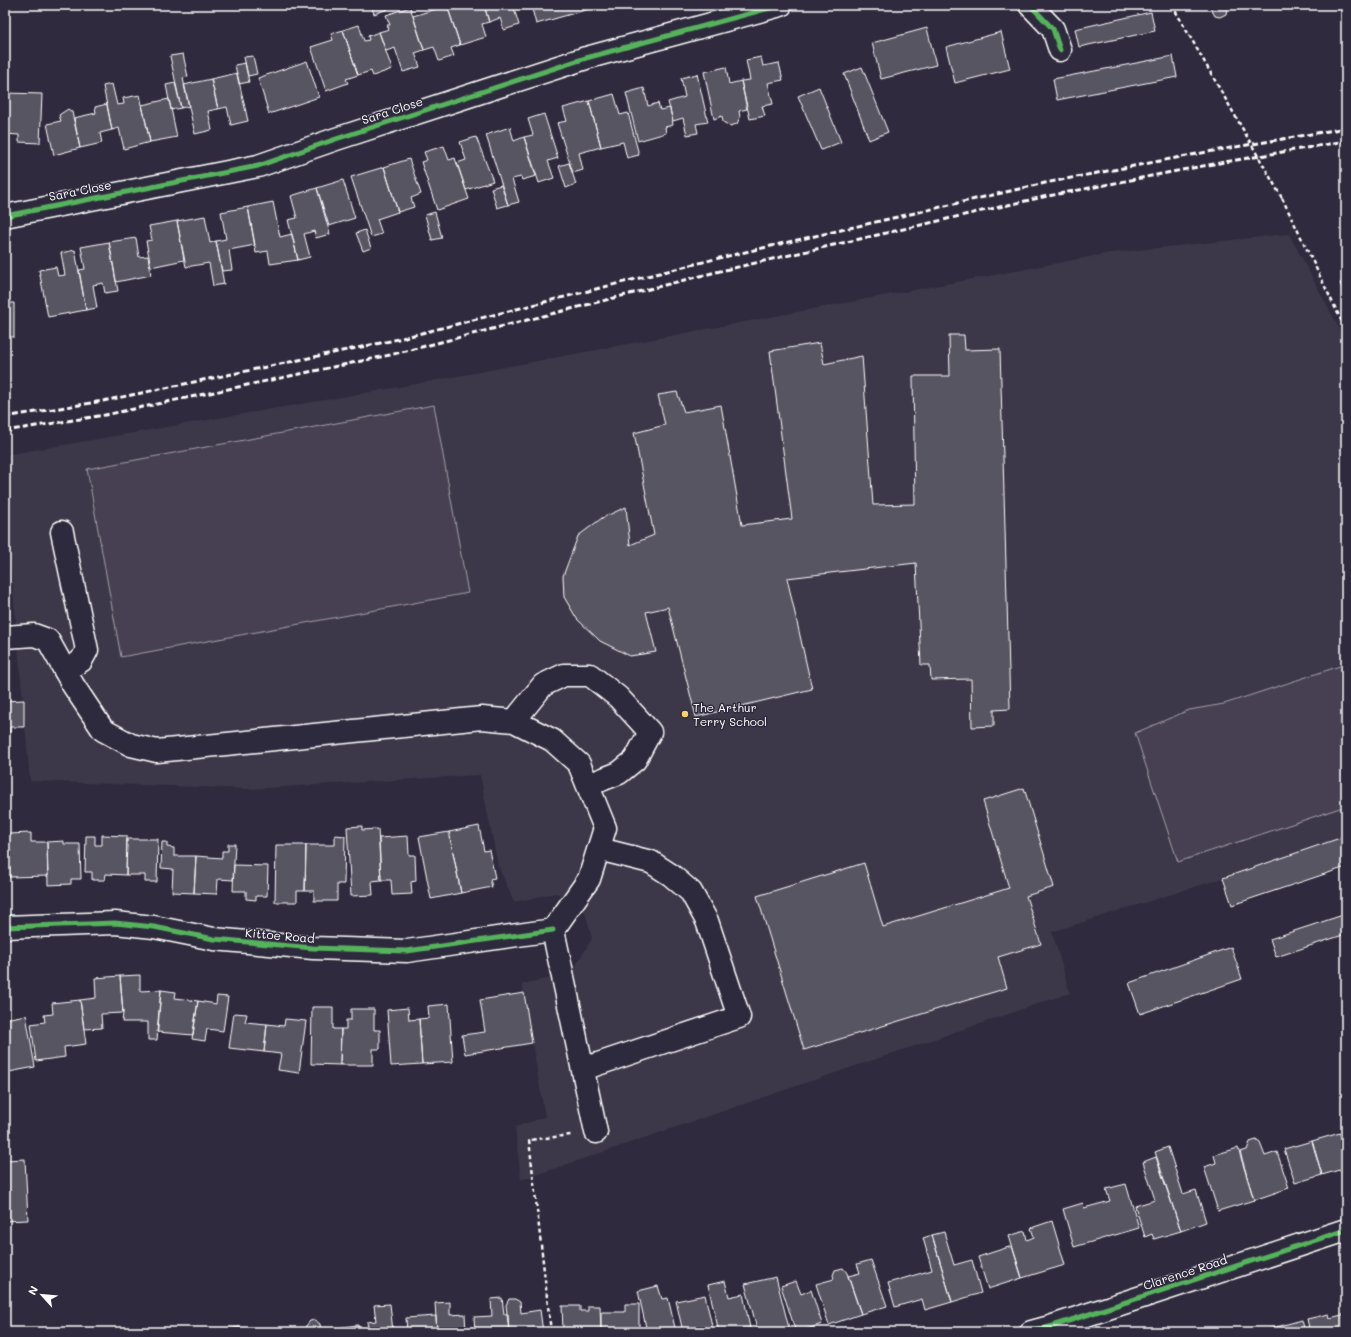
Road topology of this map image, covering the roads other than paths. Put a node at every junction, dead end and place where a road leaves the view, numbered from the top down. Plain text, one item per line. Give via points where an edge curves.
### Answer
1 (782, 5) edge
2 (1030, 5) edge
3 (1060, 50) dead end
4 (5, 216) edge
5 (62, 532) dead end
6 (5, 637) edge
7 (65, 671) junction
8 (514, 721) junction
9 (588, 785) junction
10 (598, 849) junction
11 (5, 927) edge
12 (553, 930) junction
13 (583, 1069) junction
14 (596, 1132) road end
15 (1346, 1230) edge
16 (1054, 1329) edge
17 (1030, 1332) edge

1 - 4 street, Sara Close via 586,58 258,166
2 - 3 street via 1053,29
5 - 7 street via 87,650 81,661
6 - 7 street via 34,635 48,640
7 - 8 street via 103,730 131,744 157,751 482,718
8 - 9 street via 552,740 579,764
8 - 9 street via 543,685 564,675 590,675 618,697 650,732 635,760 619,773
9 - 10 street via 605,828
10 - 12 street via 588,879
10 - 13 street via 651,862 691,892 708,921 739,1017
11 - 12 street, Kittoe Road via 115,923 154,927 214,939 313,948 407,950
12 - 13 street
13 - 14 street
15 - 16 street, Clarence Road
16 - 17 street, Clarence Road

